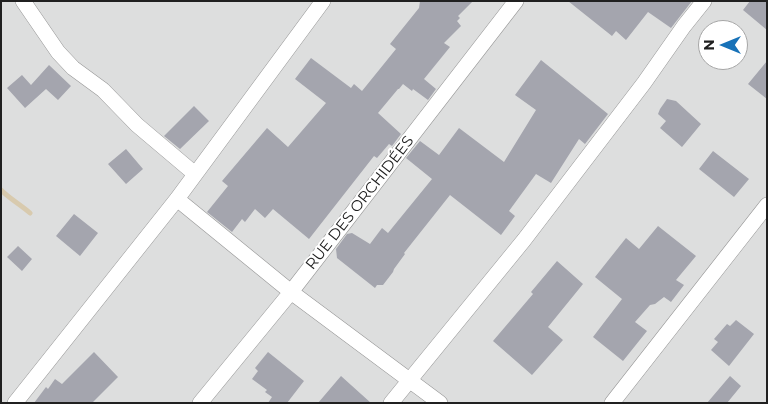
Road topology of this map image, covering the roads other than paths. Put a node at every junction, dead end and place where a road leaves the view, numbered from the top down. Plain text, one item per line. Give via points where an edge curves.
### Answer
1 (22, 1) edge
2 (323, 1) edge
3 (516, 1) edge
4 (704, 1) edge
5 (195, 174) junction
6 (177, 198) junction
7 (767, 205) edge
8 (291, 292) junction
9 (409, 381) junction
10 (15, 403) edge
11 (200, 403) edge
12 (391, 403) edge
13 (440, 403) edge
14 (612, 403) edge

1 - 5 street via 73,68 103,90 137,125
2 - 5 street
3 - 8 street, RUE DES ORCHIDÉES
4 - 9 street via 524,240
5 - 6 street
6 - 8 street
6 - 10 street
7 - 14 street
8 - 9 street
8 - 11 street, RUE DES ORCHIDÉES
9 - 12 street
9 - 13 street

